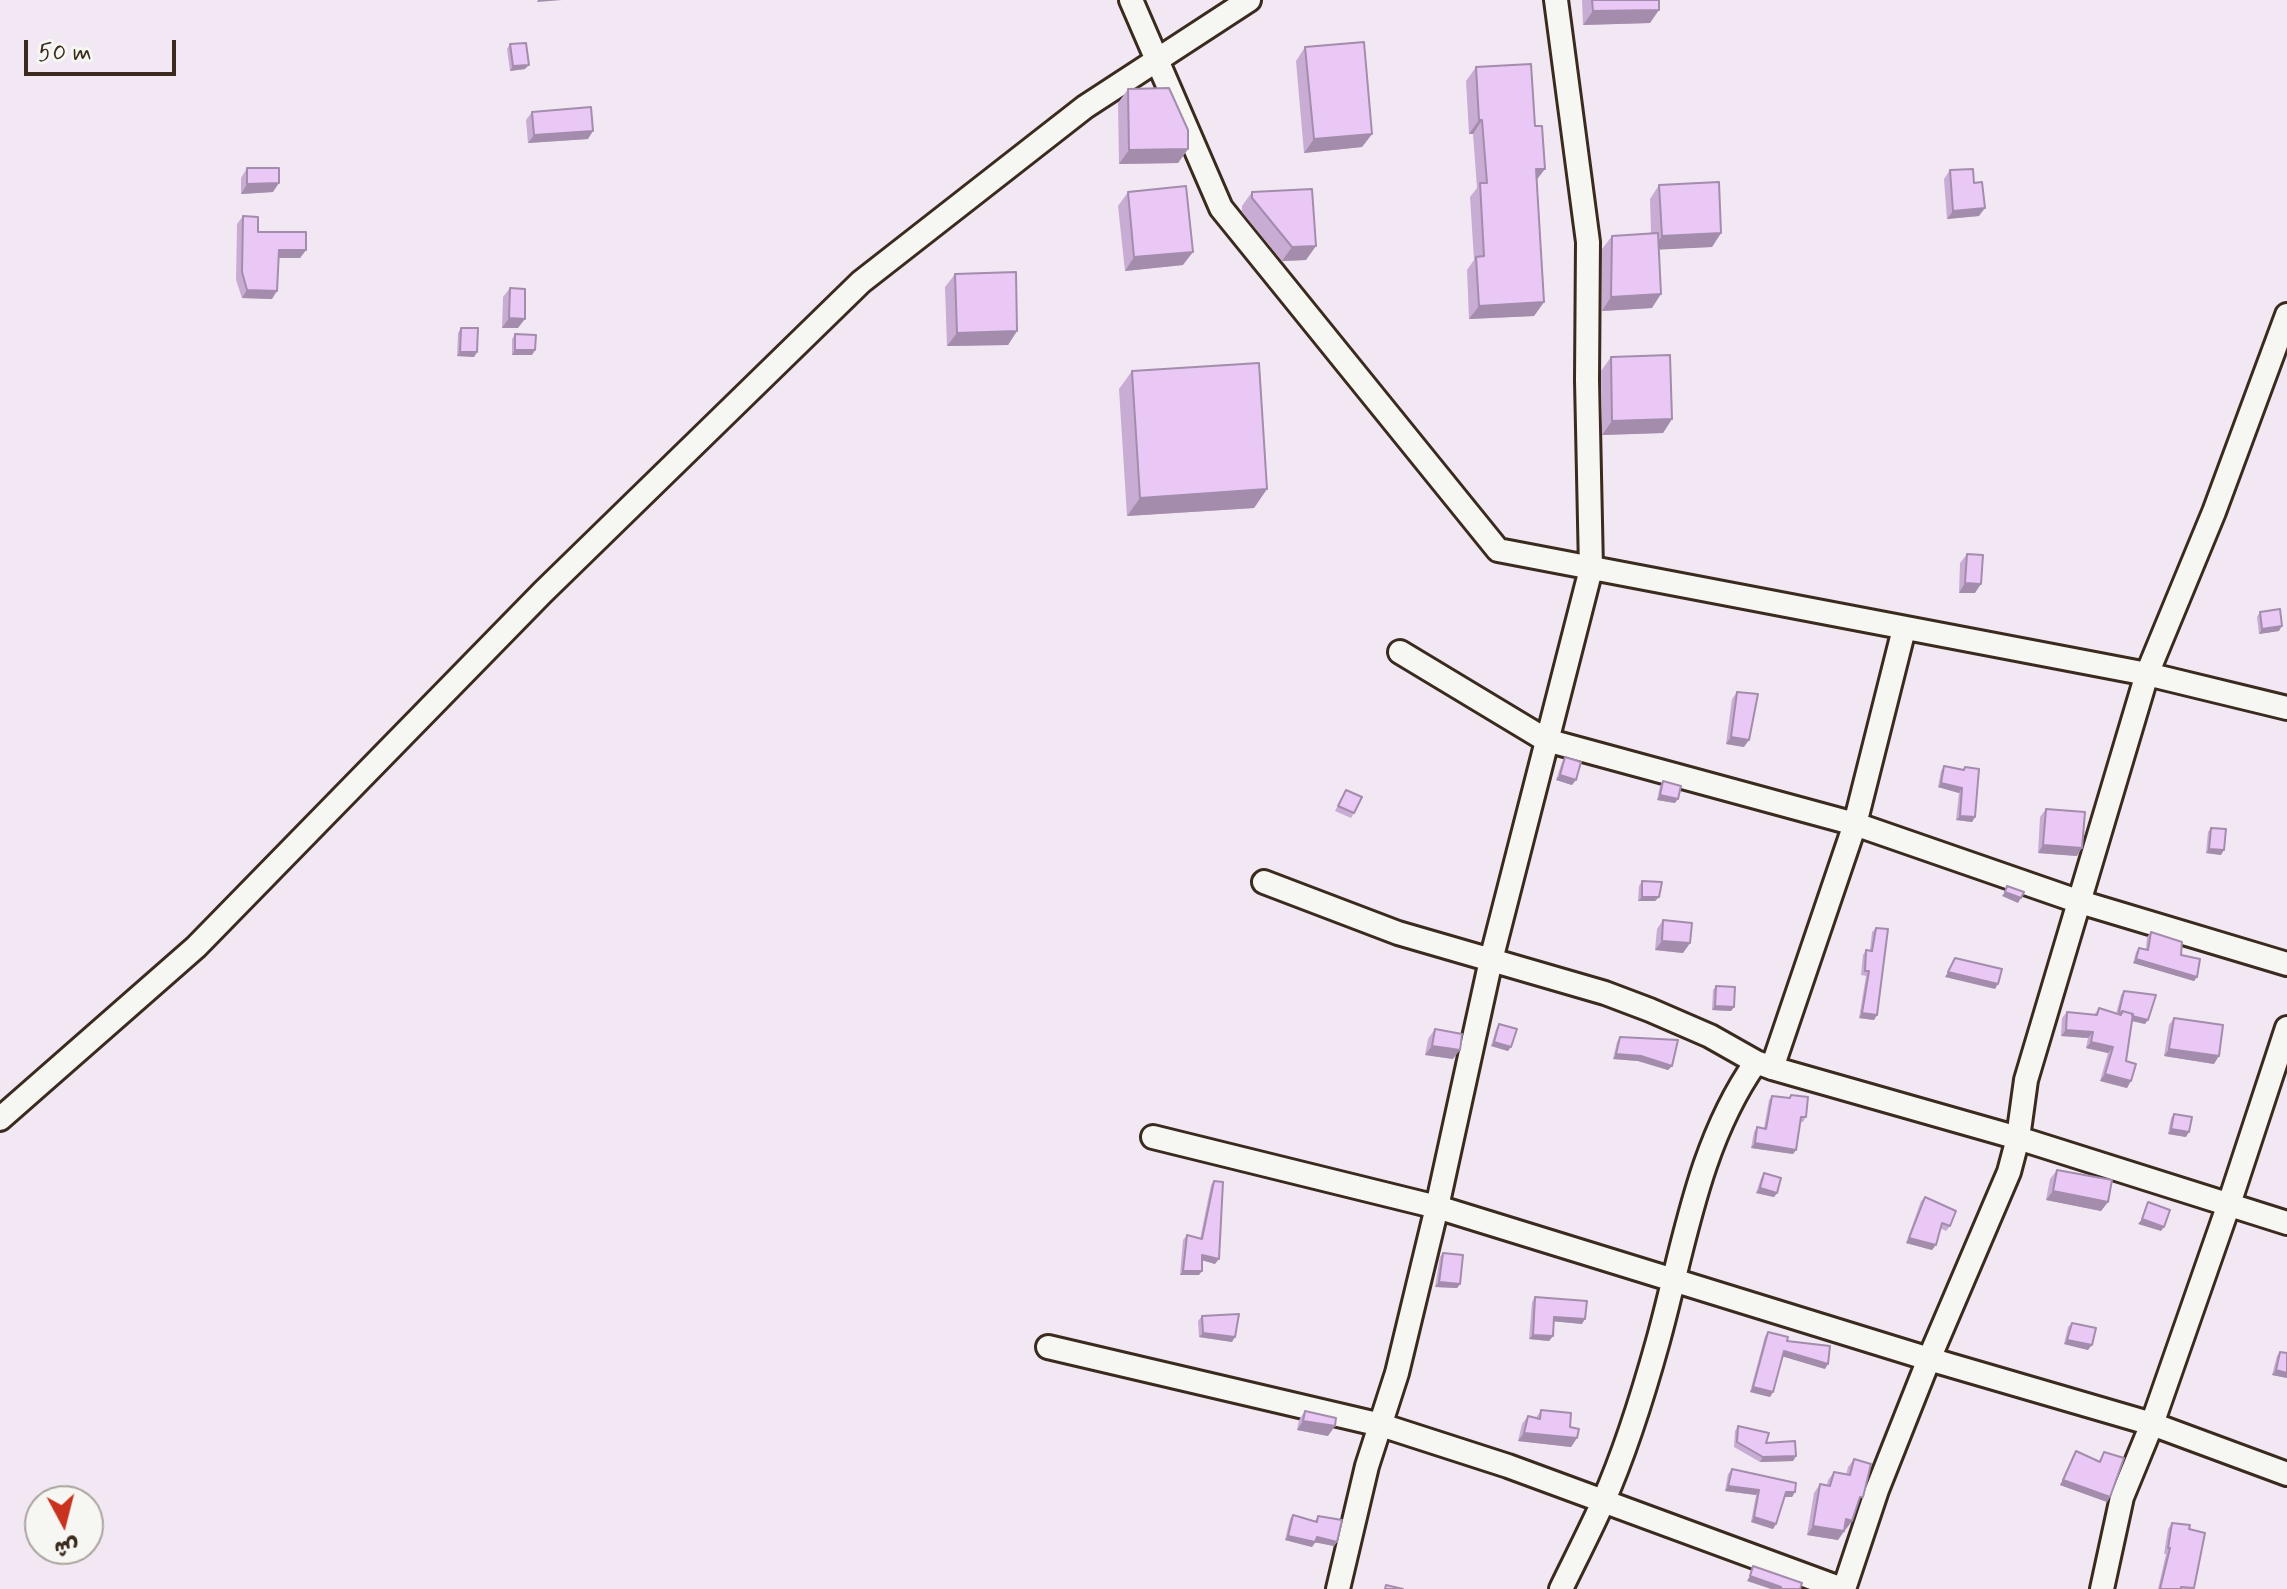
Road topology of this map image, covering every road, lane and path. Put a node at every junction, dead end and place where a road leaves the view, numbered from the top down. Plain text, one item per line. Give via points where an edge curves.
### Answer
1 (1131, 0) edge
2 (1249, 0) edge
3 (1556, 0) edge
4 (1158, 60) junction
5 (2287, 315) edge
6 (1591, 569) junction
7 (1904, 629) junction
8 (1400, 652) dead end
9 (2147, 674) junction
10 (2287, 708) edge
11 (1546, 740) junction
12 (1855, 824) junction
13 (1264, 882) dead end
14 (2080, 902) junction
15 (1491, 960) junction
16 (2287, 964) edge
17 (2287, 1028) edge
18 (1764, 1065) junction
19 (0, 1119) edge
20 (1153, 1137) dead end
21 (2018, 1138) junction
22 (2229, 1204) junction
23 (1437, 1207) junction
24 (2287, 1223) edge
25 (1674, 1280) junction
26 (1048, 1347) dead end
27 (1929, 1359) junction
28 (2152, 1424) junction
29 (1381, 1425) junction
30 (2287, 1474) edge
31 (1603, 1501) junction
32 (1338, 1589) edge
33 (1561, 1589) edge
34 (1843, 1589) edge
35 (2102, 1589) edge

1 - 4 street
2 - 4 street
3 - 6 street via 1588,242
4 - 6 street via 1221,208 1498,550
4 - 19 street via 1085,107 861,282 543,592 196,947
5 - 9 street
6 - 7 street
6 - 11 street
7 - 9 street
7 - 12 street
8 - 11 street
9 - 10 street
9 - 14 street
11 - 12 street
11 - 15 street
12 - 14 street
12 - 18 street
13 - 15 street via 1398,933
14 - 16 street
14 - 21 street via 2026,1080
15 - 18 street via 1650,1010
15 - 23 street
17 - 22 street
18 - 21 street
18 - 25 street via 1738,1088 1722,1119
20 - 23 street
21 - 22 street
21 - 27 street via 2009,1172
22 - 24 street
22 - 28 street
23 - 25 street
23 - 29 street
25 - 27 street
25 - 31 street via 1644,1388
26 - 29 street
27 - 28 street
27 - 34 street
28 - 30 street
28 - 35 street via 2122,1497
29 - 31 street
29 - 32 street
31 - 33 street
31 - 34 street

